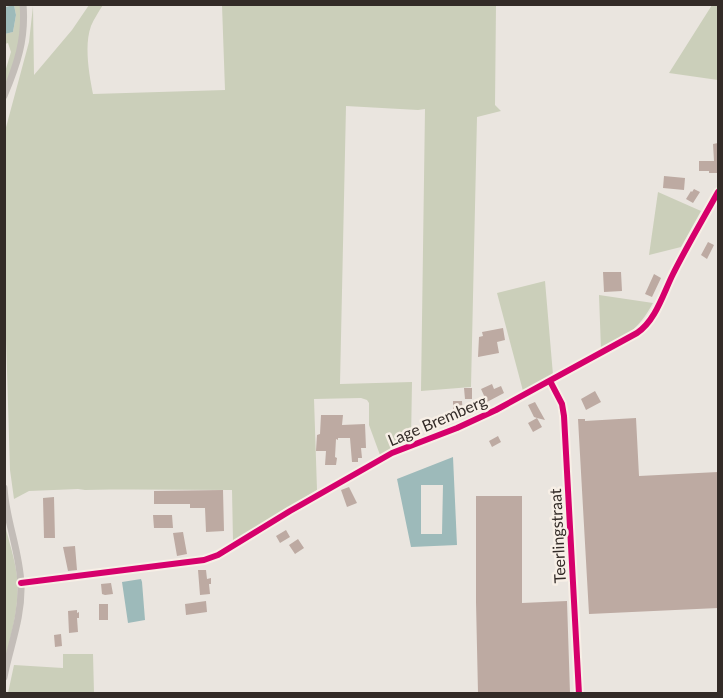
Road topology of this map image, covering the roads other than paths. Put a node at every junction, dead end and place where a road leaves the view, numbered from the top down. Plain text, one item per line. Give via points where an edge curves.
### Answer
1 (23, 4) edge
2 (4, 96) edge
3 (718, 192) edge
4 (550, 381) junction
5 (4, 488) edge
6 (21, 583) junction
7 (4, 677) edge
8 (579, 693) edge

1 - 2 street via 22,44
3 - 4 street, Lage Bremberg via 645,328
4 - 6 street, Lage Bremberg via 457,428 392,453 218,555
4 - 8 street, Teerlingstraat via 564,416
5 - 6 street
6 - 7 street via 18,625

